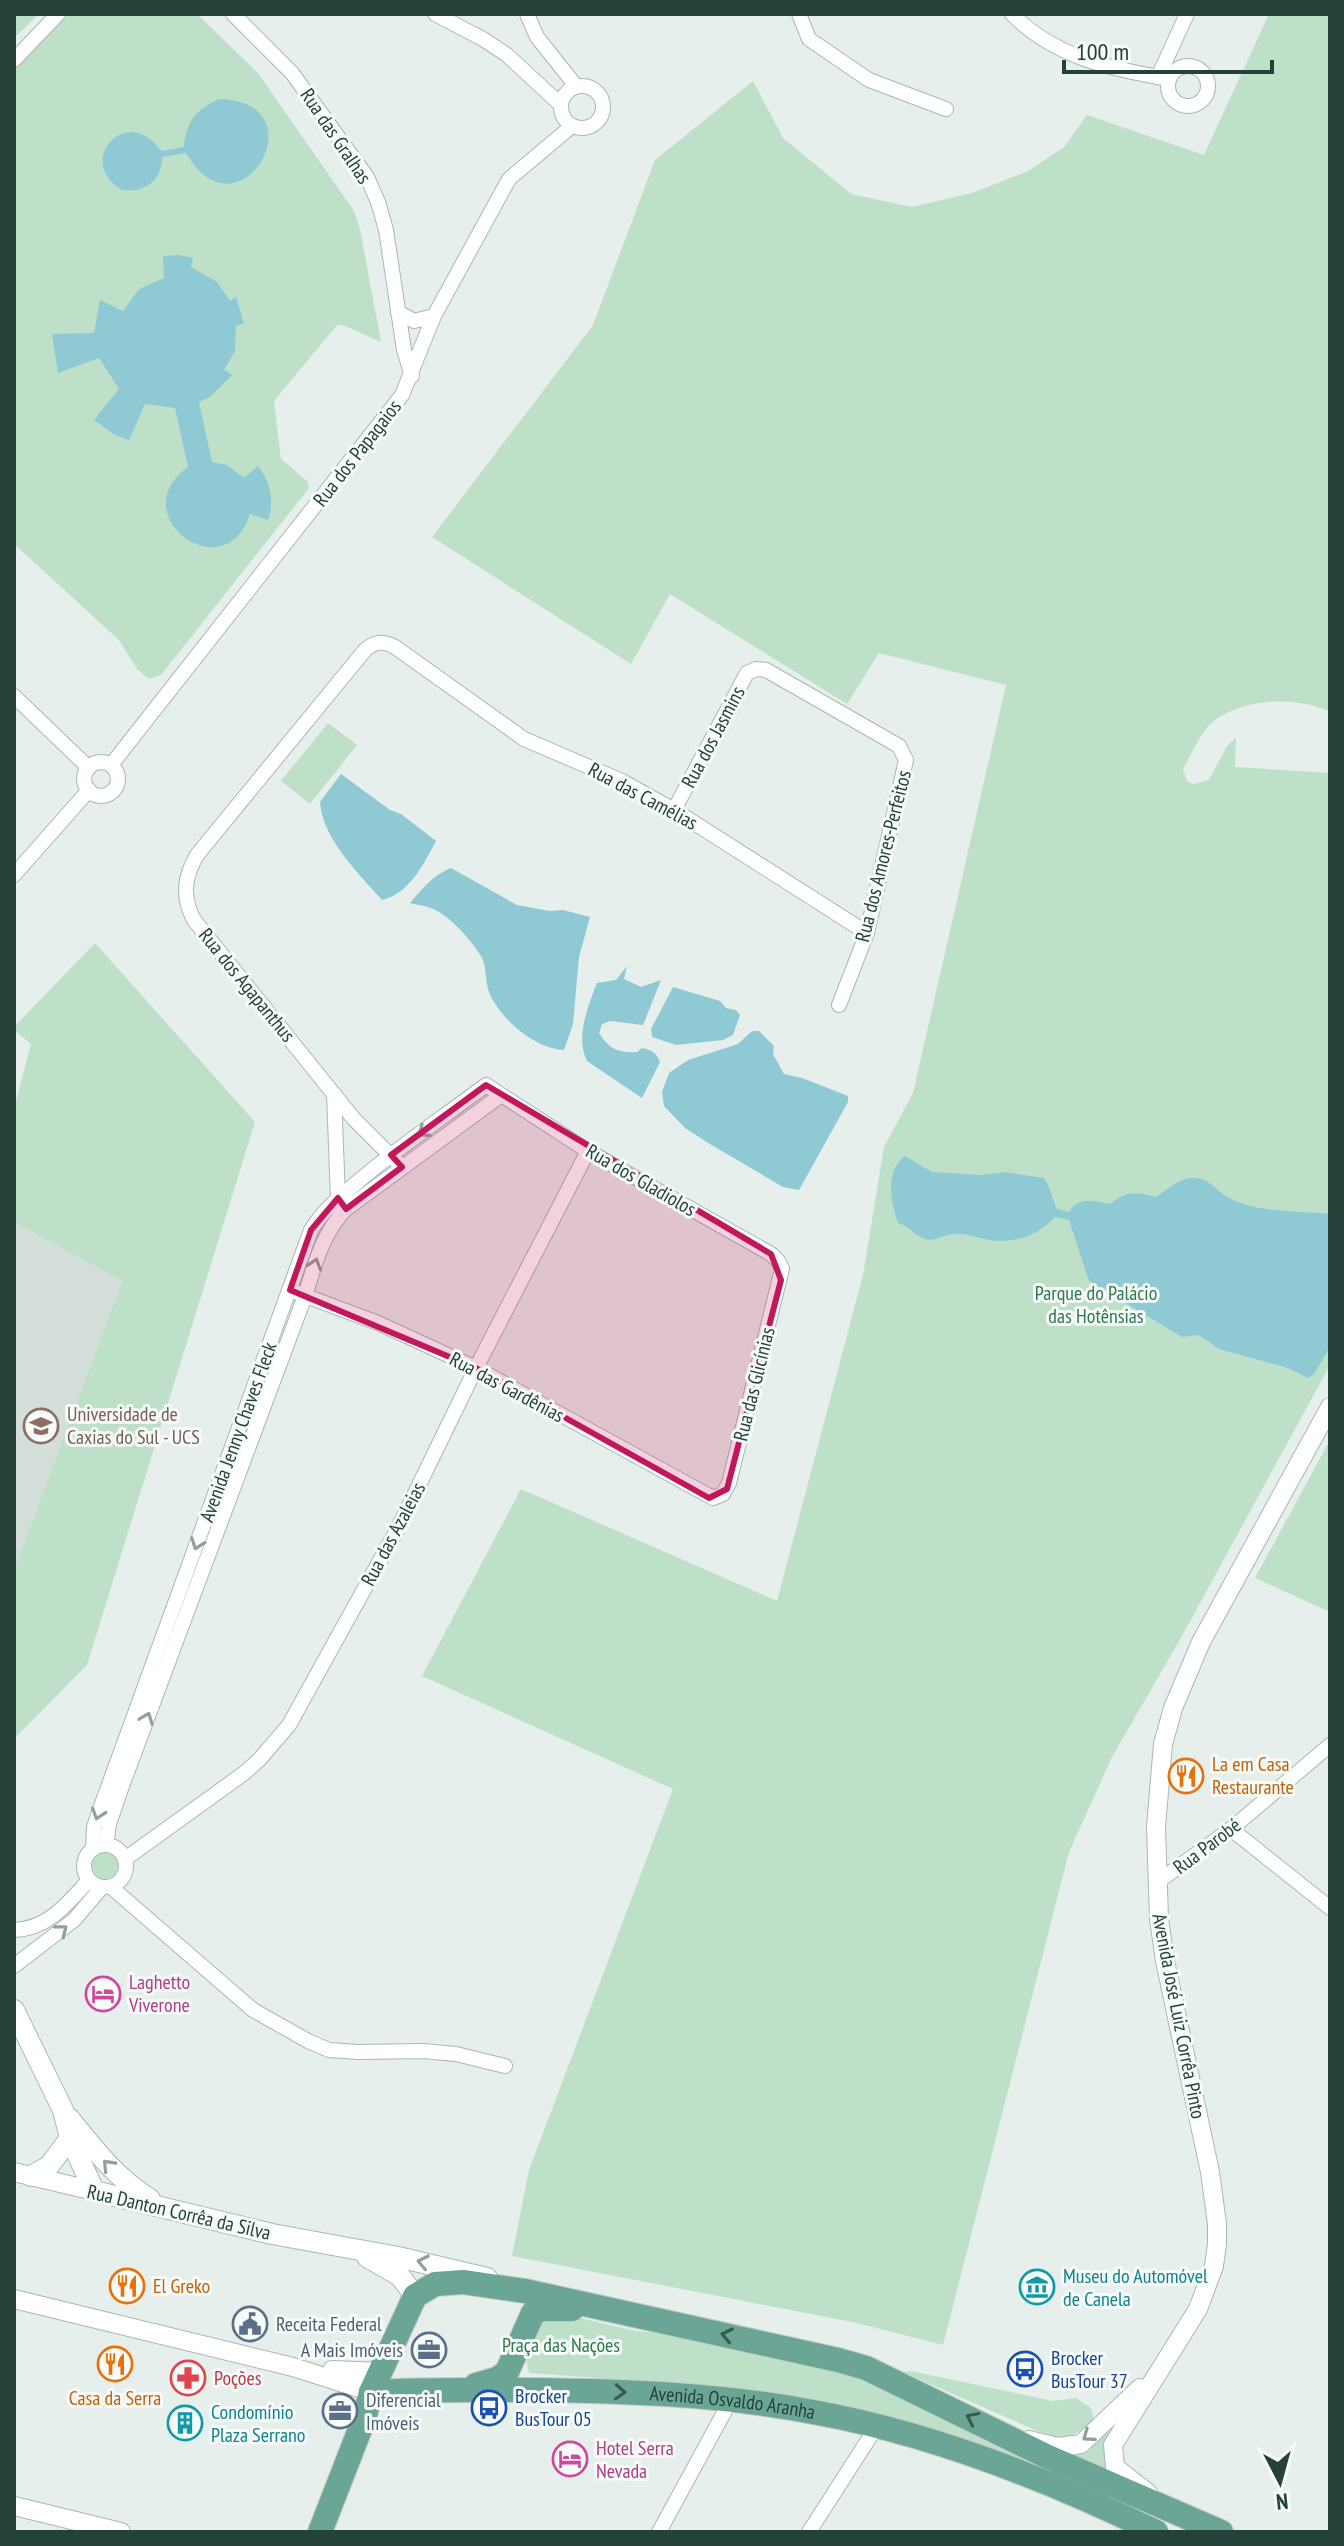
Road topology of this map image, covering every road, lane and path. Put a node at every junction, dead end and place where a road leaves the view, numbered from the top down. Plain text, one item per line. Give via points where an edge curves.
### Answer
1 (58, 14) edge
2 (233, 14) edge
3 (435, 14) edge
4 (527, 14) edge
5 (799, 14) edge
6 (1012, 14) edge
7 (1187, 14) edge
8 (14, 60) edge
9 (576, 86) junction
10 (561, 105) junction
11 (946, 109) dead end
12 (572, 126) junction
13 (398, 312) junction
14 (434, 316) junction
15 (412, 377) junction
16 (376, 643) joint
17 (14, 696) edge
18 (904, 752) joint
19 (111, 765) junction
20 (89, 768) junction
21 (89, 790) junction
22 (674, 810) junction
23 (14, 875) edge
24 (867, 933) junction
25 (839, 1005) dead end
26 (486, 1085) joint
27 (334, 1094) junction
28 (500, 1096) junction
29 (588, 1151) junction
30 (391, 1155) junction
31 (402, 1167) junction
32 (342, 1204) junction
33 (780, 1265) joint
34 (290, 1290) junction
35 (305, 1296) junction
36 (476, 1368) junction
37 (1330, 1407) edge
38 (717, 1498) joint
39 (1330, 1745) edge
40 (1231, 1829) junction
41 (100, 1847) junction
42 (125, 1859) junction
43 (1156, 1883) junction
44 (100, 1885) junction
45 (1330, 1908) edge
46 (14, 1930) edge
47 (14, 1966) edge
48 (14, 2010) edge
49 (505, 2066) dead end
50 (63, 2110) junction
51 (70, 2138) junction
52 (22, 2174) edge
53 (94, 2191) junction
54 (164, 2208) junction
55 (344, 2249) junction
56 (525, 2291) junction
57 (415, 2296) junction
58 (14, 2299) edge
59 (628, 2314) junction
60 (522, 2333) junction
61 (396, 2341) junction
62 (516, 2358) junction
63 (1164, 2363) junction
64 (376, 2382) junction
65 (425, 2389) junction
66 (458, 2389) junction
67 (584, 2390) junction
68 (732, 2398) junction
69 (877, 2426) junction
70 (1006, 2435) junction
71 (14, 2506) edge
72 (1173, 2510) junction
73 (1131, 2526) edge
74 (121, 2532) edge
75 (320, 2532) edge
76 (659, 2532) edge
77 (809, 2532) edge
78 (1156, 2532) edge
79 (1194, 2532) edge
80 (1221, 2532) edge

1 - 8 street
2 - 13 street, Rua das Gralhas via 292,73 367,177 386,230
3 - 10 street via 507,55
4 - 9 street, Rua dos Papagaios via 537,37
5 - 11 street via 809,39 869,80
6 - 7 street via 1034,35 1062,49 1163,78
9 - 10 street
9 - 12 street, Rua dos Papagaios via 596,91 603,109 592,125
10 - 12 street
12 - 14 street, Rua dos Papagaios via 509,179
13 - 14 street via 414,321
13 - 15 street, Rua das Gralhas
14 - 15 street, Rua dos Papagaios
15 - 19 street, Rua dos Papagaios via 398,402
16 - 22 street, Rua das Camélias via 395,647 524,739
16 - 27 street, Rua dos Agapanthus via 197,855 186,882 194,920
17 - 20 street
18 - 22 street, Rua dos Jasmins via 766,670 756,669 747,673
18 - 24 street, Rua dos Amores-Perfeitos
19 - 20 street via 99,762
19 - 21 street via 118,781 112,792 100,795
20 - 21 street via 84,779
21 - 23 street
22 - 24 street, Rua das Camélias
24 - 25 street, Rua dos Amores-Perfeitos
26 - 28 street, Rua dos Gladiolos
26 -> 30 street, Avenida Jenny Chaves Fleck
27 - 30 street, Rua dos Agapanthus
27 - 32 street
28 - 29 street, Rua dos Gladiolos
28 - 31 street, Avenida Jenny Chaves Fleck
29 - 33 street, Rua dos Gladiolos via 771,1254
29 - 36 street, Rua das Azaleias
30 - 31 street, Rua dos Agapanthus
30 - 32 street, Avenida Jenny Chaves Fleck
31 - 32 street, Avenida Jenny Chaves Fleck
32 - 34 street, Avenida Jenny Chaves Fleck via 322,1212 311,1230
35 -> 32 street, Avenida Jenny Chaves Fleck via 324,1237
33 - 38 street, Rua das Glicínias via 781,1280 729,1483
34 - 35 street, Rua das Gardênias
34 -> 41 street, Avenida Jenny Chaves Fleck via 99,1812 92,1838
35 - 36 street, Rua das Gardênias
41 -> 35 street, Avenida Jenny Chaves Fleck
36 - 38 street, Rua das Gardênias
36 - 42 street, Rua das Azaleias via 397,1530 289,1725 243,1774
37 - 43 street, Avenida José Luiz Corrêa Pinto via 1201,1642 1173,1708 1159,1780
39 - 40 street, Rua Parobé
40 - 43 street, Rua Parobé
40 - 45 street
41 - 42 street via 114,1847
41 - 44 street via 88,1854 84,1867
42 - 44 street via 124,1876
43 - 63 street, Avenida José Luiz Corrêa Pinto via 1165,1961 1217,2224 1214,2266 1198,2309
44 - 46 street via 39,1925
47 -> 44 street via 74,1920
44 - 49 street via 242,2001 308,2041 329,2050 434,2052
48 - 50 main road
50 - 51 main road
54 -> 50 main road via 110,2168
51 - 52 main road via 49,2166
51 - 53 main road
52 - 53 street, Rua Danton Corrêa da Silva
53 - 54 main road, Rua Danton Corrêa da Silva
54 - 55 main road, Rua Danton Corrêa da Silva
56 -> 55 main road, Rua Danton Corrêa da Silva via 476,2274
55 - 57 main road, Rua Danton Corrêa da Silva via 376,2260 400,2276
56 - 57 main road via 448,2282
56 - 59 main road
56 - 60 main road
57 - 61 main road
58 - 64 street, Avenida Osvaldo Aranha
59 - 60 main road via 542,2309 533,2313
70 -> 59 main road via 866,2368
60 - 62 main road
61 - 64 main road
61 - 65 main road via 400,2370
62 - 66 main road via 503,2377
62 - 67 main road via 518,2372 528,2382
63 -> 70 street, Avenida José Luiz Corrêa Pinto via 1081,2444 1058,2447
63 - 72 street, Avenida José Luiz Corrêa Pinto via 1112,2452 1121,2474
64 - 65 main road, Avenida Osvaldo Aranha
64 - 75 main road
65 - 66 main road, Avenida Osvaldo Aranha
66 - 67 main road, Avenida Osvaldo Aranha
67 -> 68 main road, Avenida Osvaldo Aranha
68 - 69 main road, Avenida Osvaldo Aranha
68 - 76 street
69 - 73 main road, Avenida Osvaldo Aranha via 967,2454
69 - 77 street
70 - 72 main road
71 - 74 street
72 - 80 main road
73 - 78 main road, Avenida Osvaldo Aranha
73 - 79 main road via 1138,2516 1157,2517

